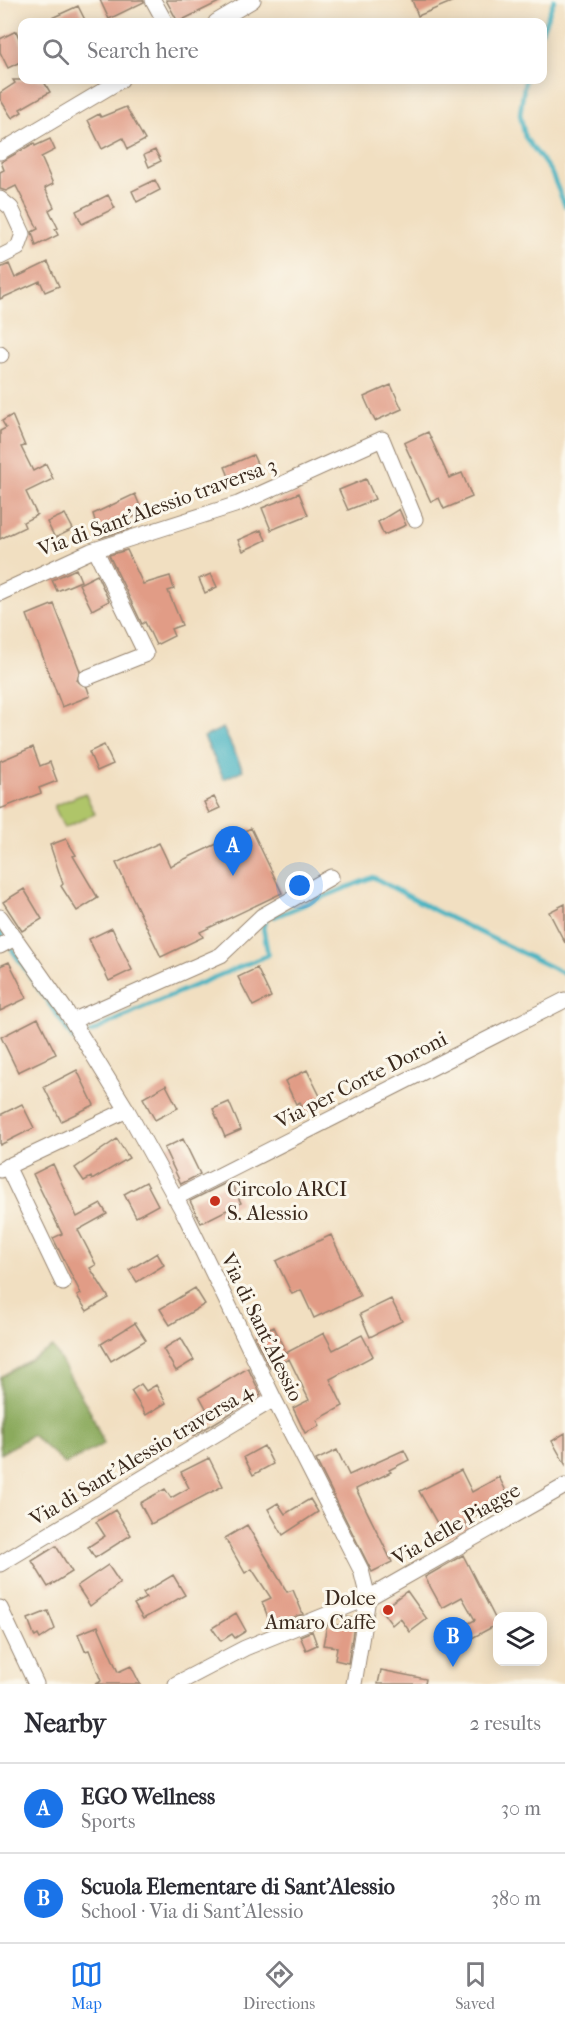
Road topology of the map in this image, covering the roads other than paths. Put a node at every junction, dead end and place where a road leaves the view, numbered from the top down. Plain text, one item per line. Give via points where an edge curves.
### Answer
1 (153, 0) edge
2 (253, 0) edge
3 (163, 18) edge
4 (223, 18) edge
5 (115, 84) edge
6 (0, 152) edge
7 (0, 199) edge
8 (0, 257) edge
9 (415, 519) dead end
10 (96, 551) junction
11 (0, 593) edge
12 (86, 678) dead end
13 (331, 876) dead end
14 (0, 917) edge
15 (7, 942) edge
16 (565, 1000) edge
17 (72, 1021) junction
18 (127, 1110) junction
19 (4, 1168) edge
20 (175, 1198) junction
21 (63, 1283) dead end
22 (274, 1400) junction
23 (565, 1486) edge
24 (0, 1564) edge
25 (368, 1598) junction
26 (0, 1608) edge
27 (36, 1684) edge
28 (176, 1684) edge
29 (354, 1684) edge

1 - 3 street
2 - 4 street
5 - 6 street
7 - 8 street via 11,208 23,234 18,248
9 - 10 street, Via di Sant'Alessio traversa 3 via 382,439 238,504
10 - 11 street, Via di Sant'Alessio traversa 3 via 38,573
10 - 12 street via 146,654
13 - 17 street via 262,916 221,956
14 - 15 street, Via di Sant'Alessio
15 - 17 street, Via di Sant'Alessio
16 - 20 street, Via per Corte Doroni
17 - 18 street, Via di Sant'Alessio
18 - 19 street
18 - 20 street, Via di Sant'Alessio
19 - 21 street
20 - 22 street, Via di Sant'Alessio
22 - 24 street, Via di Sant'Alessio traversa 4
22 - 25 street, Via di Sant'Alessio via 361,1570
23 - 25 street, Via delle Piagge
25 - 28 street, Via delle Piagge via 245,1648
25 - 29 street, Via di Sant'Alessio
26 - 27 street

